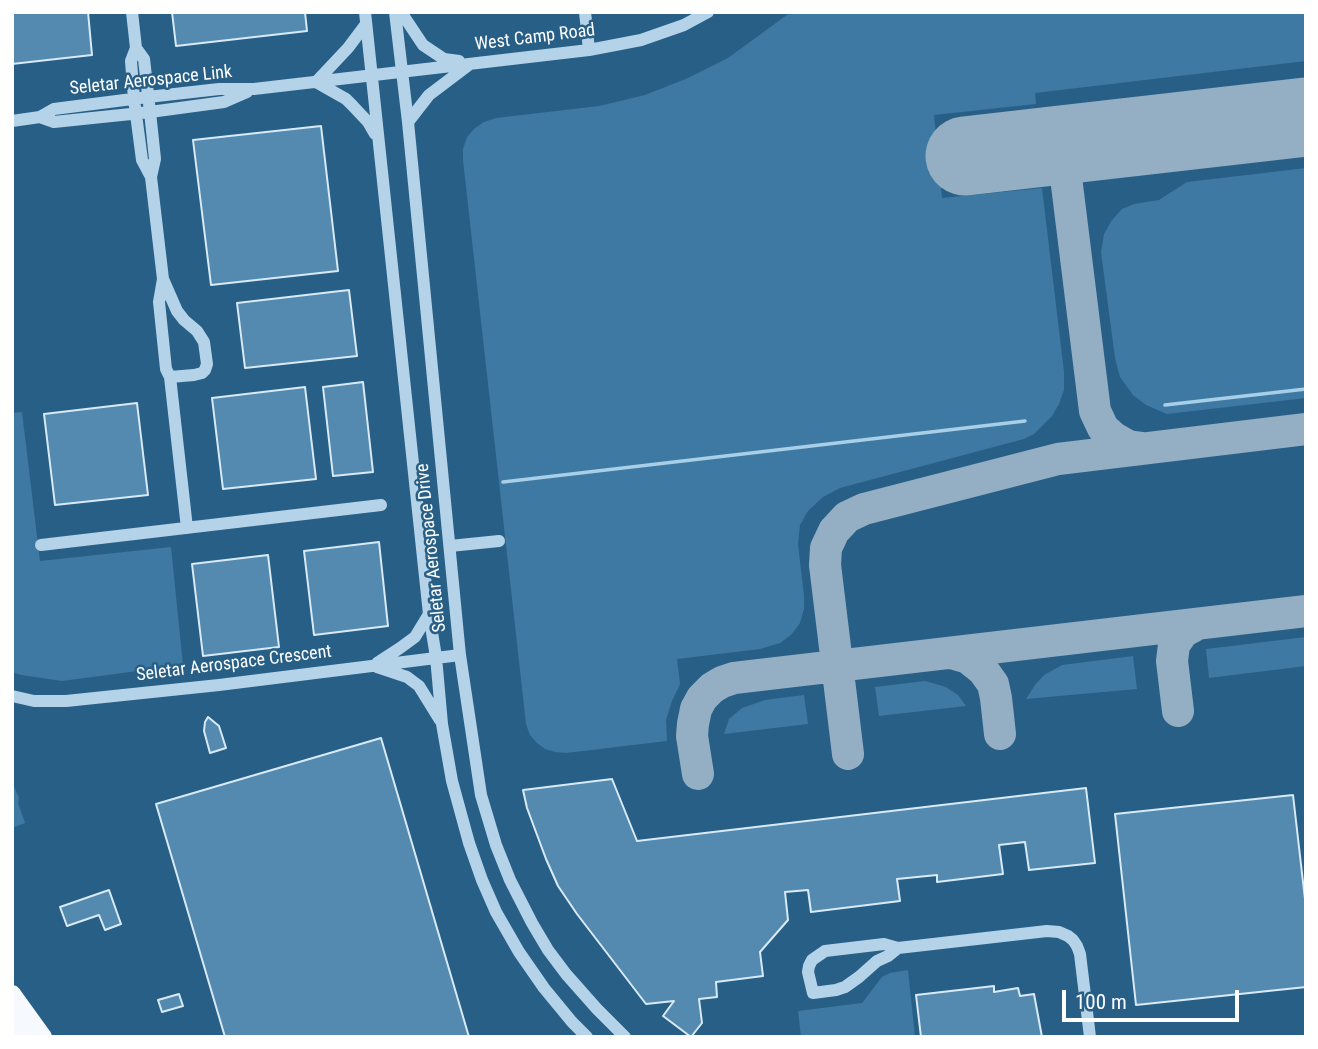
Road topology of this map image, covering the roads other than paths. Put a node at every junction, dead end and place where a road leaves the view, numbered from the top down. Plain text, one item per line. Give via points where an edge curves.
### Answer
1 (132, 12) edge
2 (395, 12) edge
3 (401, 12) edge
4 (585, 12) edge
5 (708, 12) edge
6 (365, 18) edge
7 (136, 48) junction
8 (589, 50) junction
9 (470, 63) junction
10 (402, 72) junction
11 (371, 75) junction
12 (316, 82) junction
13 (254, 89) junction
14 (148, 97) junction
15 (134, 99) junction
16 (150, 112) junction
17 (136, 113) junction
18 (40, 117) junction
19 (12, 121) edge
20 (408, 122) junction
21 (377, 137) junction
22 (151, 177) junction
23 (163, 279) junction
24 (170, 377) junction
25 (381, 505) dead end
26 (187, 528) junction
27 (499, 541) dead end
28 (41, 545) dead end
29 (450, 546) junction
30 (429, 614) junction
31 (460, 655) junction
32 (436, 657) junction
33 (373, 665) junction
34 (12, 696) edge
35 (442, 724) junction
36 (898, 948) junction
37 (12, 994) edge
38 (12, 1019) edge
39 (28, 1037) edge
40 (43, 1037) edge
41 (587, 1037) edge
42 (625, 1037) edge
43 (1090, 1037) edge

1 - 7 street
2 - 10 street, Seletar Aerospace Drive
3 - 9 street via 430,51 444,59
4 - 8 street
5 - 8 street, West Camp Road via 641,40
6 - 11 street, Seletar Aerospace Drive
6 - 12 street via 348,48
7 - 14 street via 144,60
7 - 15 street via 131,61
8 - 9 street, West Camp Road
9 - 10 street, West Camp Road
9 - 20 street via 429,95
10 - 11 street, Seletar Aerospace Link
10 - 20 street, Seletar Aerospace Drive
11 - 12 street, Seletar Aerospace Link
11 - 21 street, Seletar Aerospace Drive
12 - 13 street, Seletar Aerospace Link
12 - 21 street via 346,99
13 - 14 street, Seletar Aerospace Link
13 - 16 street, Seletar Aerospace Link via 224,102
14 - 15 street, Seletar Aerospace Link
14 - 16 street
15 - 17 street
15 - 18 street, Seletar Aerospace Link via 54,109
16 - 17 street, Seletar Aerospace Link
16 - 22 street via 155,159
17 - 18 street, Seletar Aerospace Link via 54,122
17 - 22 street via 142,160
18 - 19 street, Seletar Aerospace Link
20 - 29 street, Seletar Aerospace Drive
21 - 30 street, Seletar Aerospace Drive
22 - 23 street
23 - 24 street via 159,302
23 - 24 street via 177,311 204,342 207,364 202,373
24 - 26 street
25 - 26 street
26 - 28 street
27 - 29 street
29 - 31 street, Seletar Aerospace Drive
30 - 32 street, Seletar Aerospace Drive
30 - 33 street via 415,637
31 - 32 street, Seletar Aerospace Crescent
31 - 42 street, Seletar Aerospace Drive via 481,795 510,880 566,974
32 - 33 street, Seletar Aerospace Crescent
32 - 35 street, Seletar Aerospace Drive
33 - 34 street, Seletar Aerospace Crescent via 65,701
33 - 35 street via 419,686
35 - 41 street, Seletar Aerospace Drive via 469,843 496,912 544,988
36 - 36 street via 845,987 813,993 809,966 825,951 884,944
36 - 43 street via 1046,931 1068,936 1081,960
37 - 40 main road
38 - 39 main road

